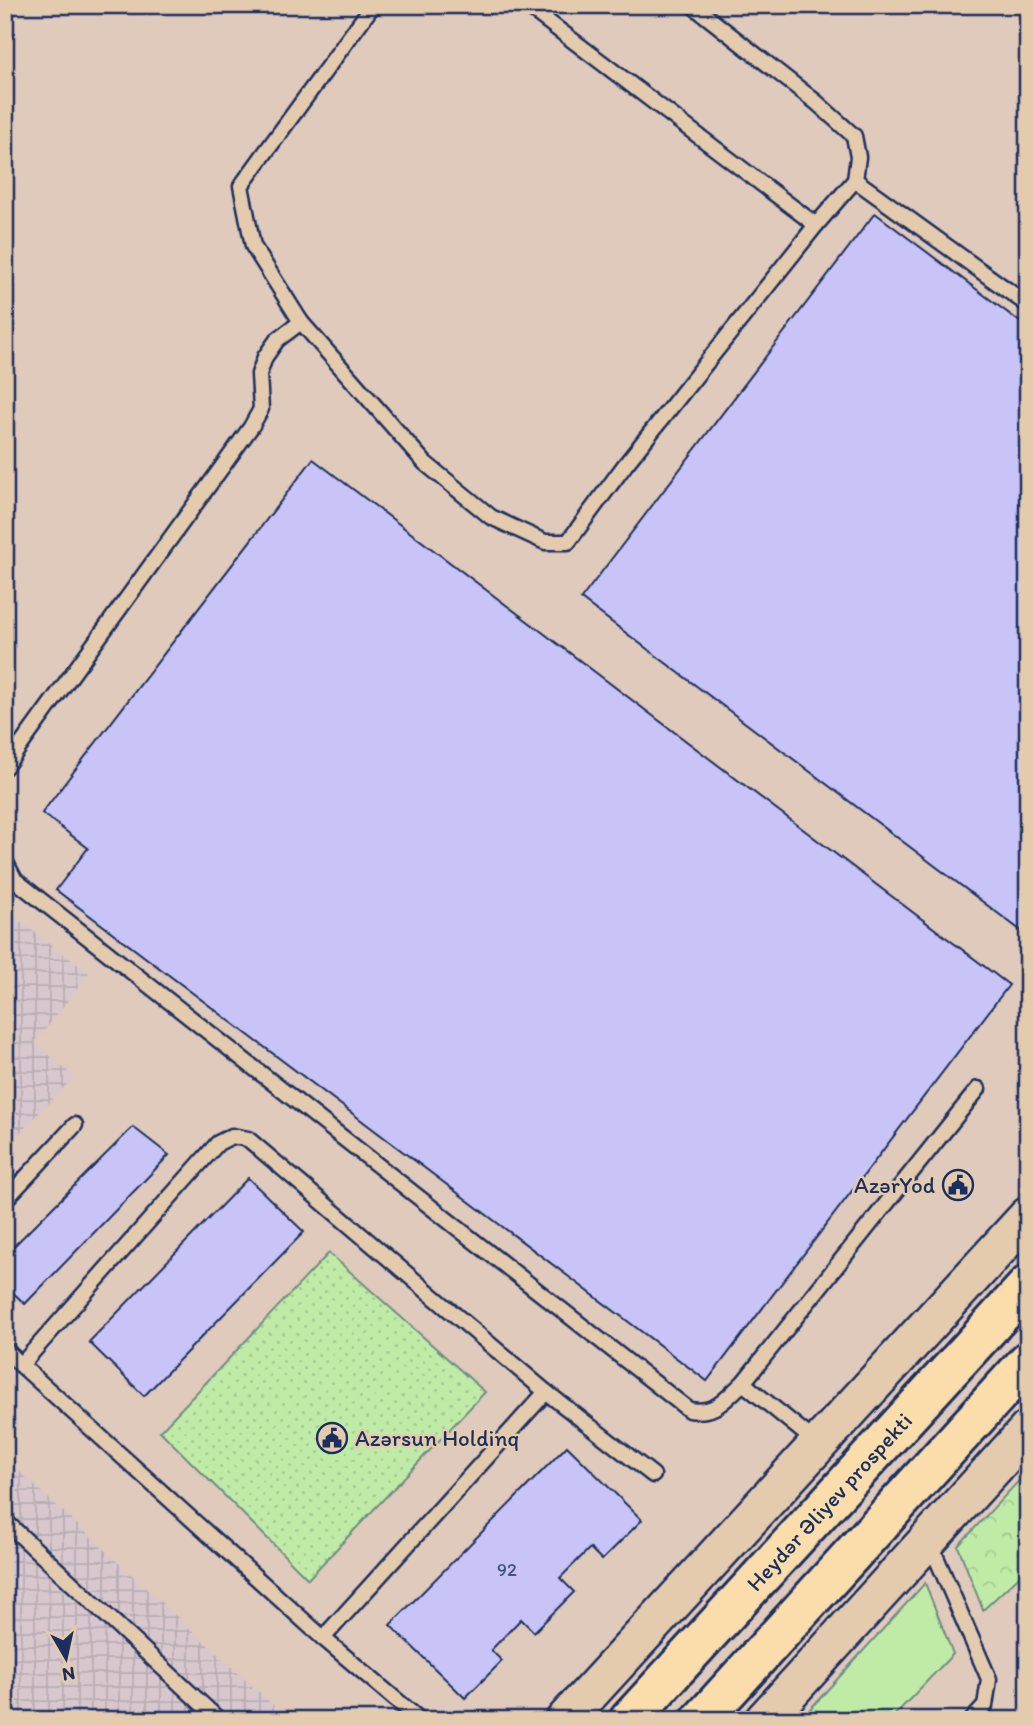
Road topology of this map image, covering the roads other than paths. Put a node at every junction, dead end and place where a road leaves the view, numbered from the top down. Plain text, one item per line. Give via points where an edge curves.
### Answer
1 (373, 5) edge
2 (526, 5) edge
3 (692, 5) edge
4 (855, 180) junction
5 (816, 225) junction
6 (1028, 305) edge
7 (301, 322) junction
8 (5, 767) edge
9 (5, 861) edge
10 (978, 1088) dead end
11 (75, 1125) dead end
12 (5, 1200) edge
13 (1028, 1216) edge
14 (1028, 1285) edge
15 (5, 1349) edge
16 (1028, 1361) edge
17 (21, 1365) junction
18 (743, 1383) junction
19 (546, 1392) junction
20 (1028, 1430) edge
21 (818, 1444) junction
22 (653, 1475) dead end
23 (5, 1521) edge
24 (928, 1538) junction
25 (323, 1638) junction
26 (219, 1720) edge
27 (420, 1720) edge
28 (565, 1720) edge
29 (629, 1720) edge
30 (701, 1720) edge
31 (764, 1720) edge
32 (972, 1720) edge

1 - 7 lane via 241,186 253,246
2 - 5 lane
3 - 4 lane via 854,136 858,157
4 - 5 lane
4 - 6 lane
5 - 7 lane via 568,542 545,542 491,517 425,463
7 - 8 lane via 277,340 265,357 259,374 261,409 251,427
9 - 18 lane via 15,880 689,1410 714,1410
10 - 18 lane
11 - 12 lane
13 - 21 main road
14 - 29 highway, Heydər Əliyev prospekti
15 - 17 lane
16 - 30 highway
17 - 19 lane via 218,1143 232,1136 248,1139
17 - 25 lane
18 - 21 lane
19 - 22 lane
19 - 25 lane
20 - 24 main road
21 - 28 main road
23 - 26 lane
24 - 31 main road
24 - 32 lane via 989,1679 985,1706
25 - 27 lane

